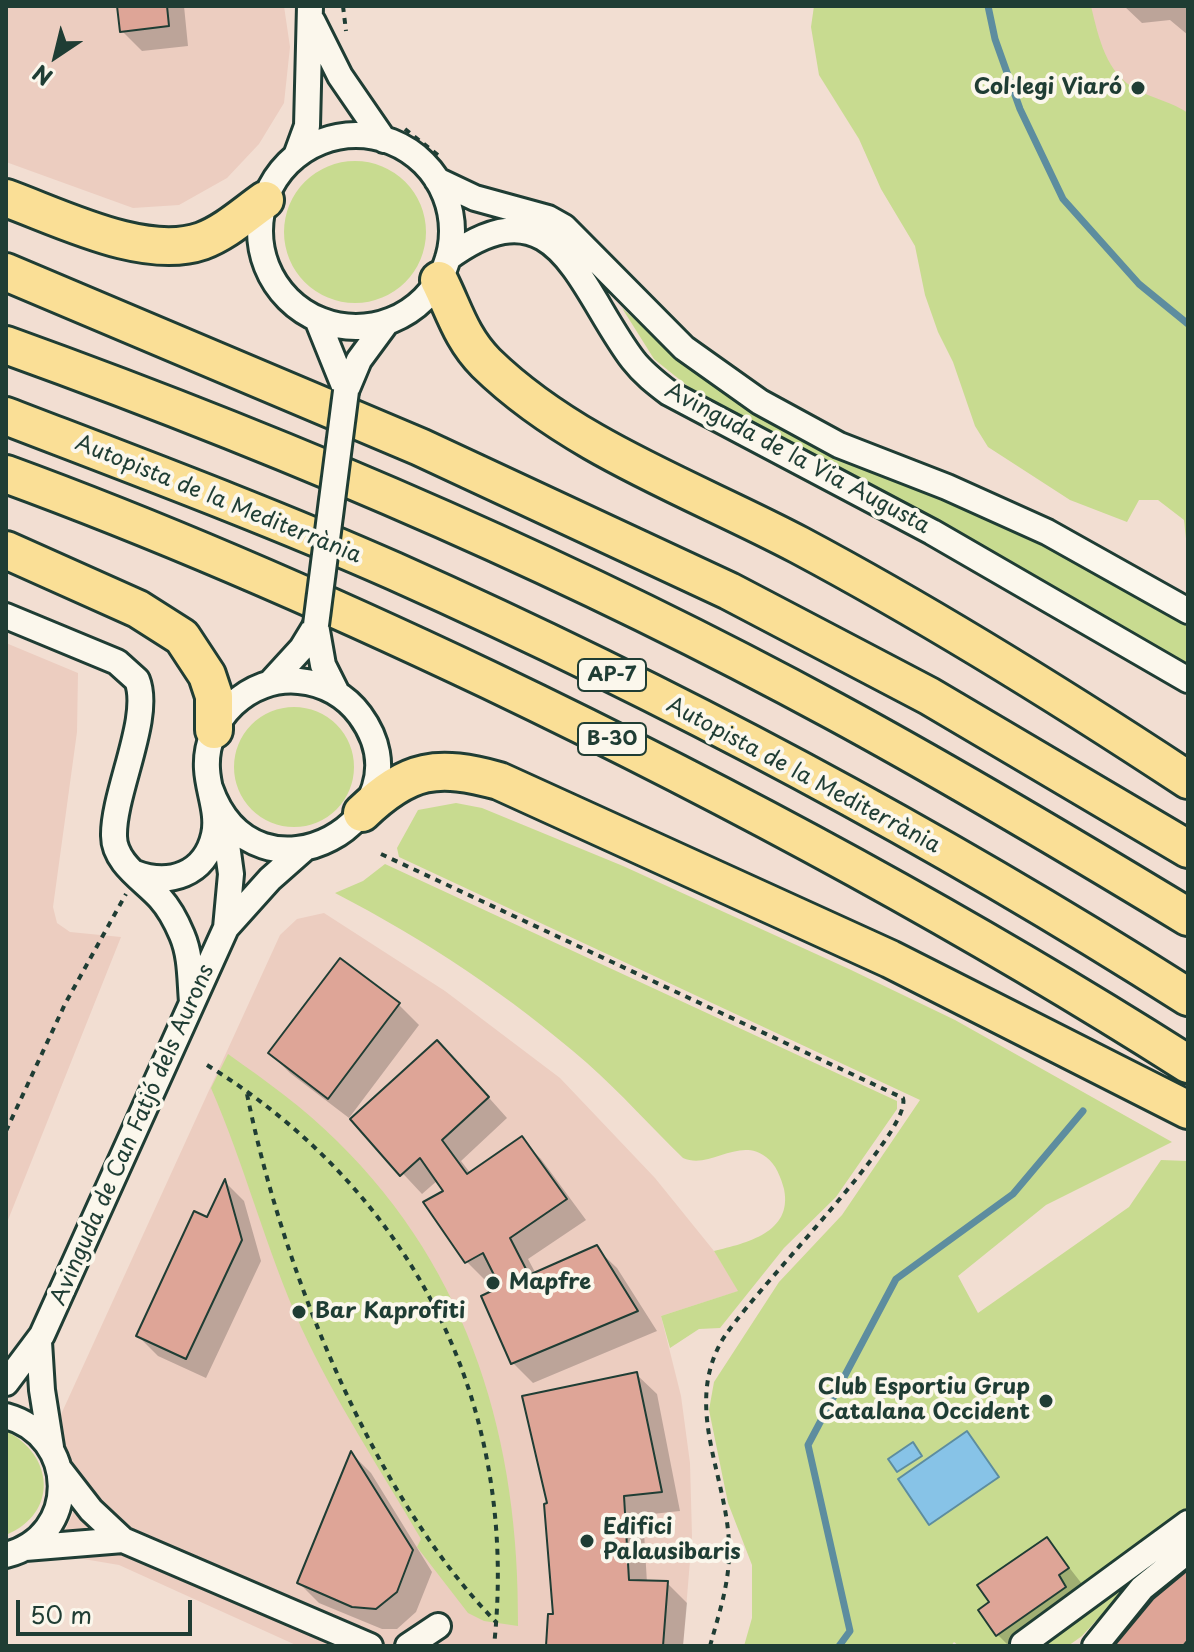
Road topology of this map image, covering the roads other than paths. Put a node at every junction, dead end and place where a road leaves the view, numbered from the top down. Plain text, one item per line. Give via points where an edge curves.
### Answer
1 (311, 14) edge
2 (393, 134) junction
3 (296, 156) junction
4 (440, 171) junction
5 (6, 198) edge
6 (265, 200) junction
7 (444, 269) junction
8 (6, 272) edge
9 (317, 319) junction
10 (387, 322) junction
11 (6, 345) edge
12 (346, 391) junction
13 (6, 416) edge
14 (6, 474) edge
15 (6, 550) edge
16 (1188, 611) edge
17 (6, 616) edge
18 (316, 625) junction
19 (1188, 680) edge
20 (270, 683) junction
21 (337, 693) junction
22 (214, 730) junction
23 (1188, 780) edge
24 (210, 788) junction
25 (362, 813) junction
26 (223, 815) junction
27 (304, 849) junction
28 (1188, 849) edge
29 (135, 873) junction
30 (163, 901) junction
31 (1188, 917) edge
32 (225, 932) junction
33 (1188, 997) edge
34 (192, 1004) junction
35 (1188, 1064) edge
36 (1188, 1110) edge
37 (39, 1342) junction
38 (6, 1383) edge
39 (6, 1416) edge
40 (56, 1459) junction
41 (1188, 1523) edge
42 (123, 1540) junction
43 (16, 1551) edge
44 (1188, 1551) edge
45 (438, 1626) dead end
46 (1023, 1644) dead end
47 (370, 1646) edge
48 (408, 1646) edge
49 (1095, 1646) edge

1 - 2 street via 340,76
1 - 3 street via 307,126
2 - 3 street via 333,138
2 - 4 street
3 - 6 street via 277,176
4 - 7 street via 450,214
4 - 16 street, Avinguda de la Via Augusta via 475,198 564,227 684,348 805,428 1047,532
5 - 6 highway via 138,243 180,247 218,234
6 - 9 street via 260,235 268,270 288,299
7 - 10 street via 417,306
7 - 19 street, Avinguda de la Via Augusta via 487,232 519,229 539,236 571,262 635,362 669,393 932,532
7 - 23 highway via 452,315 467,342 487,364 560,420 903,603
8 - 28 highway via 420,447 729,591 929,696
9 - 10 street via 352,327
9 - 12 street
10 - 12 street via 359,360
11 - 31 highway via 282,451 614,600 831,709
12 - 18 street, bridge
13 - 33 highway, Autopista de la Mediterrània / AP-7 via 394,571 615,676 911,834
14 - 35 highway, B-30 via 254,573 600,733 983,937
15 - 22 highway via 138,609 182,637 207,675 214,696
17 - 29 street via 117,662 137,680 140,704 114,836 120,857
18 - 20 street
18 - 21 street via 323,665
20 - 21 street via 300,681
20 - 22 street via 233,703
21 - 25 street via 360,715 374,744 375,783
22 - 24 street via 207,759
24 - 26 street
24 - 29 street via 215,834 201,861 190,872 165,881
25 - 27 street via 340,835
25 - 36 highway via 389,788 427,773 449,771 499,781 902,965
26 - 27 street via 255,842
26 - 32 street, Avinguda de Can Fatjó dels Aurons via 231,874
27 - 32 street, Avinguda de Can Fatjó dels Aurons
29 - 30 street
30 - 32 street via 196,931
30 - 34 street via 189,956
32 - 34 street, Avinguda de Can Fatjó dels Aurons
34 - 37 street, Avinguda de Can Fatjó dels Aurons
37 - 38 street, Avinguda de Can Fatjó dels Aurons
37 - 40 street, Avinguda de Can Fatjó dels Aurons
39 - 40 street via 35,1430
40 - 42 street via 91,1510
40 - 43 street, Avinguda de Can Fatjó dels Aurons via 62,1495 56,1516 43,1534
41 - 46 street
42 - 43 street
42 - 47 street
44 - 49 street via 1142,1588
45 - 48 street

